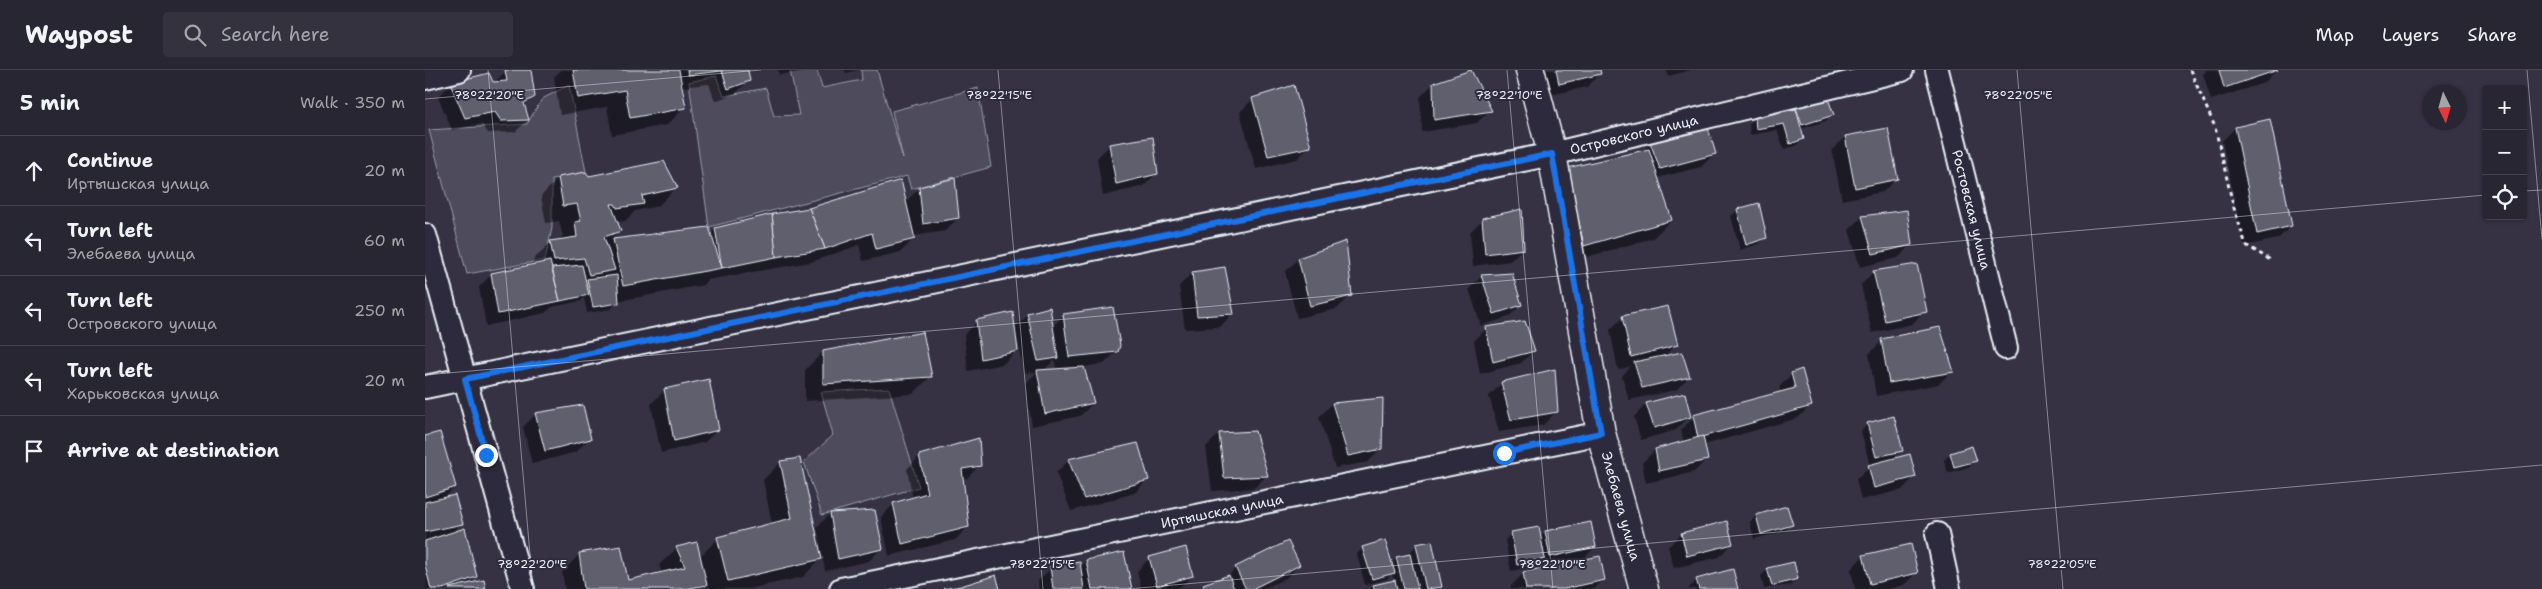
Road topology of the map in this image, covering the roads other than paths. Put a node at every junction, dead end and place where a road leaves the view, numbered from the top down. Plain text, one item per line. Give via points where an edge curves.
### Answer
1 (459, 70) edge
2 (1530, 70) edge
3 (1902, 70) edge
4 (1937, 70) edge
5 (425, 78) edge
6 (1552, 154) junction
7 (425, 235) edge
8 (2006, 348) dead end
9 (465, 379) junction
10 (425, 387) edge
11 (1601, 433) junction
12 (1937, 534) dead end
13 (523, 589) edge
14 (841, 589) edge
15 (1644, 589) edge
16 (1949, 589) edge

1 - 5 street
2 - 6 main road, Элебаева улица
3 - 6 street, Островского улица
4 - 8 street, Ростовская улица
6 - 9 street, Островского улица
6 - 11 main road, Элебаева улица
7 - 9 street
9 - 10 street, Островского улица
9 - 13 street
11 - 14 street, Иртышская улица
11 - 15 main road, Элебаева улица
12 - 16 street

